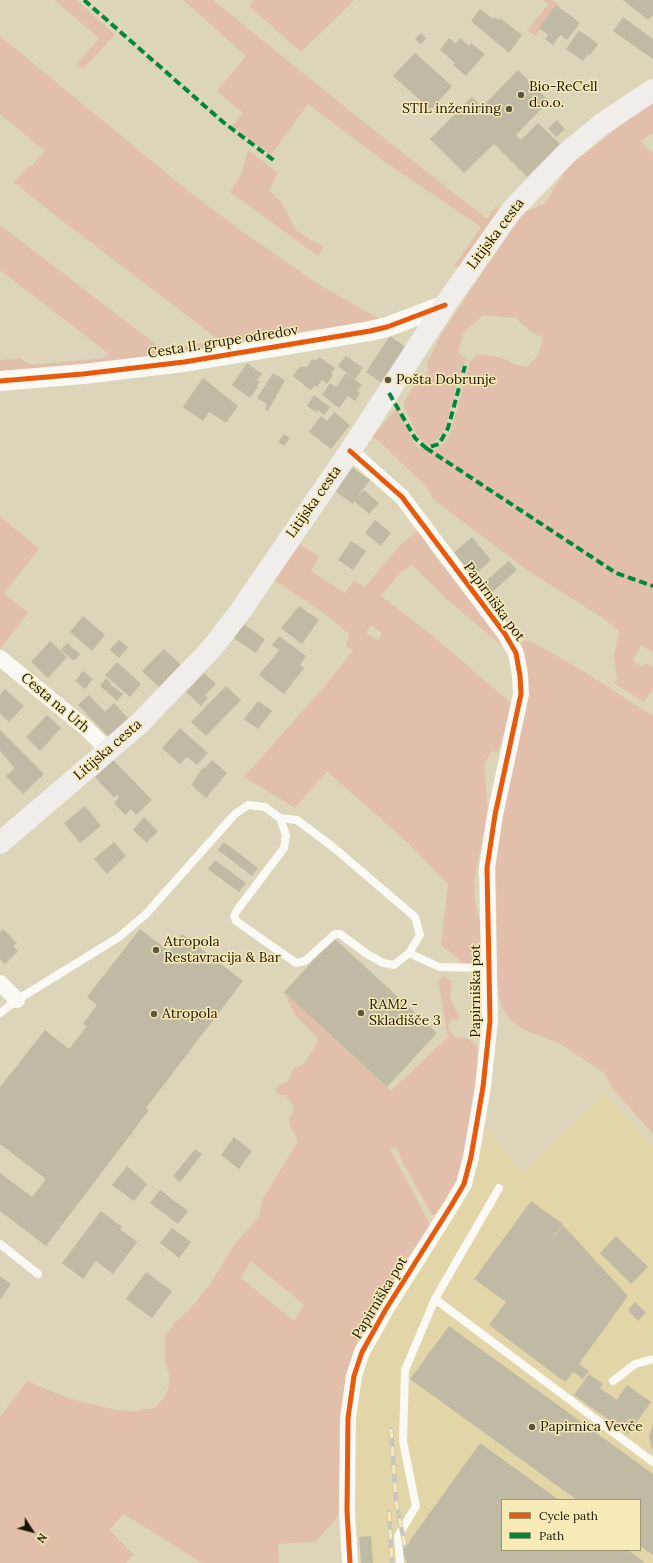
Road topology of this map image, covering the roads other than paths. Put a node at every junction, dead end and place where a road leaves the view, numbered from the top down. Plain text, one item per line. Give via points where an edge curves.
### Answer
1 (653, 90) edge
2 (445, 305) junction
3 (0, 382) edge
4 (350, 451) junction
5 (0, 658) edge
6 (108, 750) junction
7 (280, 818) junction
8 (0, 843) edge
9 (409, 953) junction
10 (490, 968) junction
11 (0, 983) edge
12 (17, 1000) junction
13 (0, 1013) edge
14 (500, 1188) dead end
15 (0, 1244) edge
16 (38, 1274) dead end
17 (435, 1299) junction
18 (653, 1359) edge
19 (613, 1380) dead end
20 (653, 1462) edge
21 (350, 1563) edge
22 (400, 1563) edge

1 - 2 main road, Litijska cesta via 596,129 533,186 496,231
2 - 3 street, Cesta II. grupe odredov via 370,331 184,362
2 - 4 main road, Litijska cesta
4 - 6 main road, Litijska cesta via 212,648 149,714
4 - 10 street, Papirniška pot via 402,497 505,634 516,653 521,694 495,815 487,868
5 - 6 street, Cesta na Urh via 86,728
6 - 8 main road, Litijska cesta
7 - 9 lane via 297,820 415,918 420,935
7 - 9 lane via 286,835 284,848 238,909 234,916 236,921 296,963 305,961 335,934 340,934 383,963 394,966
7 - 12 lane via 265,807 248,805 235,814 146,914 119,937
9 - 10 lane via 439,967
10 - 21 street, Papirniška pot via 490,1021 483,1087 464,1184 386,1309 362,1352 354,1376 348,1426 347,1510
11 - 12 street
12 - 13 lane
14 - 17 lane
15 - 16 lane
17 - 20 lane
17 - 22 lane via 405,1370 403,1442 416,1506 398,1536
18 - 19 lane via 635,1364

